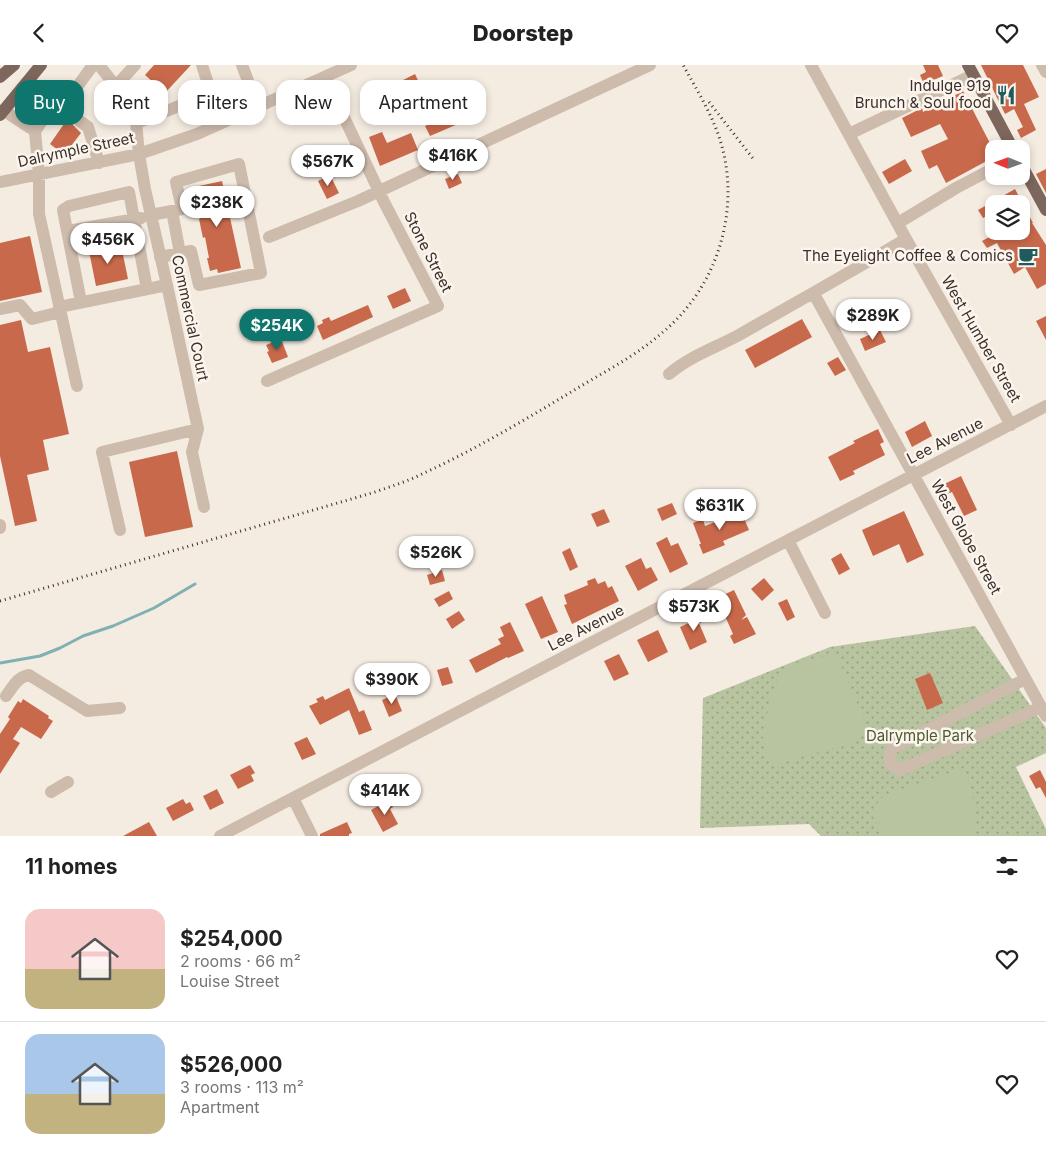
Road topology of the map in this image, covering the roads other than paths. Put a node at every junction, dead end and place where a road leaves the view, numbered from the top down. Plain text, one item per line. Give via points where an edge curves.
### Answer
1 (13, 65) edge
2 (41, 65) edge
3 (93, 65) edge
4 (99, 65) edge
5 (135, 65) edge
6 (202, 65) edge
7 (242, 65) edge
8 (352, 65) edge
9 (650, 65) edge
10 (811, 65) edge
11 (1042, 65) edge
12 (970, 70) edge
13 (1046, 72) edge
14 (0, 77) edge
15 (325, 77) junction
16 (29, 80) edge
17 (80, 80) edge
18 (111, 80) edge
19 (121, 80) edge
20 (207, 80) edge
21 (248, 80) edge
22 (15, 97) edge
23 (266, 103) edge
24 (2, 113) edge
25 (84, 124) tunnel mouth
26 (41, 125) edge
27 (136, 125) edge
28 (216, 125) edge
29 (36, 131) junction
30 (849, 134) junction
31 (1008, 140) edge
32 (139, 154) junction
33 (99, 163) junction
34 (985, 173) edge
35 (39, 175) junction
36 (1030, 181) edge
37 (0, 182) edge
38 (145, 189) junction
39 (380, 191) junction
40 (129, 192) junction
41 (1046, 210) edge
42 (172, 211) junction
43 (151, 216) junction
44 (134, 219) junction
45 (896, 220) junction
46 (68, 231) junction
47 (269, 237) dead end
48 (906, 239) junction
49 (180, 253) junction
50 (160, 257) junction
51 (167, 285) junction
52 (147, 289) junction
53 (814, 294) junction
54 (81, 302) junction
55 (0, 309) edge
56 (59, 310) junction
57 (669, 374) dead end
58 (267, 381) dead end
59 (77, 386) dead end
60 (1046, 406) edge
61 (1011, 425) junction
62 (198, 429) junction
63 (914, 475) junction
64 (204, 507) dead end
65 (120, 530) dead end
66 (788, 540) junction
67 (825, 613) dead end
68 (1025, 679) junction
69 (2, 700) edge
70 (120, 708) dead end
71 (1043, 712) edge
72 (68, 782) dead end
73 (51, 792) dead end
74 (293, 798) junction
75 (220, 836) edge
76 (312, 836) edge

1 - 14 main road
2 - 16 main road
3 - 17 street
4 - 18 street, Commercial Court
5 - 19 street
6 - 20 street
7 - 21 street
8 - 15 street, Dalrymple Street
9 - 39 street
10 - 30 street, West Humber Street
11 - 13 street
12 - 30 street
12 - 31 main road
15 - 23 street, Dalrymple Street
15 - 39 street, Stone Street
22 - 24 main road
24 - 29 street
25 - 33 street via 88,127
26 - 29 street
27 - 32 street, Commercial Court
28 - 32 street, Dalrymple Street
29 - 35 street
30 - 45 street, West Humber Street
32 - 33 street, Dalrymple Street
32 - 38 street, Commercial Court
33 - 35 street, Dalrymple Street
34 - 45 street
35 - 37 street, Dalrymple Street
35 - 56 street via 40,214
36 - 41 main road
38 - 40 street
38 - 43 street, Commercial Court
39 - 47 street
39 - 58 street, Stone Street via 438,306
40 - 44 street
40 - 46 street via 66,207 63,210
42 - 43 street
42 - 49 street
42 - 49 street via 182,209 176,182 240,164 261,273 199,285 191,251
43 - 44 street
43 - 50 street, Commercial Court
44 - 46 street
44 - 52 street
45 - 48 street, West Humber Street
46 - 54 street
48 - 53 street
48 - 61 street, West Humber Street
49 - 50 street
50 - 51 street, Commercial Court
51 - 52 street
51 - 62 street, Commercial Court
52 - 54 street
53 - 57 street via 696,355
53 - 63 street, West Globe Street
54 - 56 street
55 - 56 street via 20,305 32,319
56 - 59 street
60 - 61 street, Lee Avenue
61 - 63 street, Lee Avenue
62 - 64 street via 192,452
62 - 65 street via 102,452
63 - 66 street, Lee Avenue
63 - 68 street, West Globe Street
66 - 67 street
66 - 74 street, Lee Avenue
68 - 71 street, West Globe Street
68 - 71 street via 893,747 889,757 891,764 900,770
69 - 70 street via 17,680 30,675 86,711
72 - 73 street
74 - 75 street, Lee Avenue
74 - 76 street

